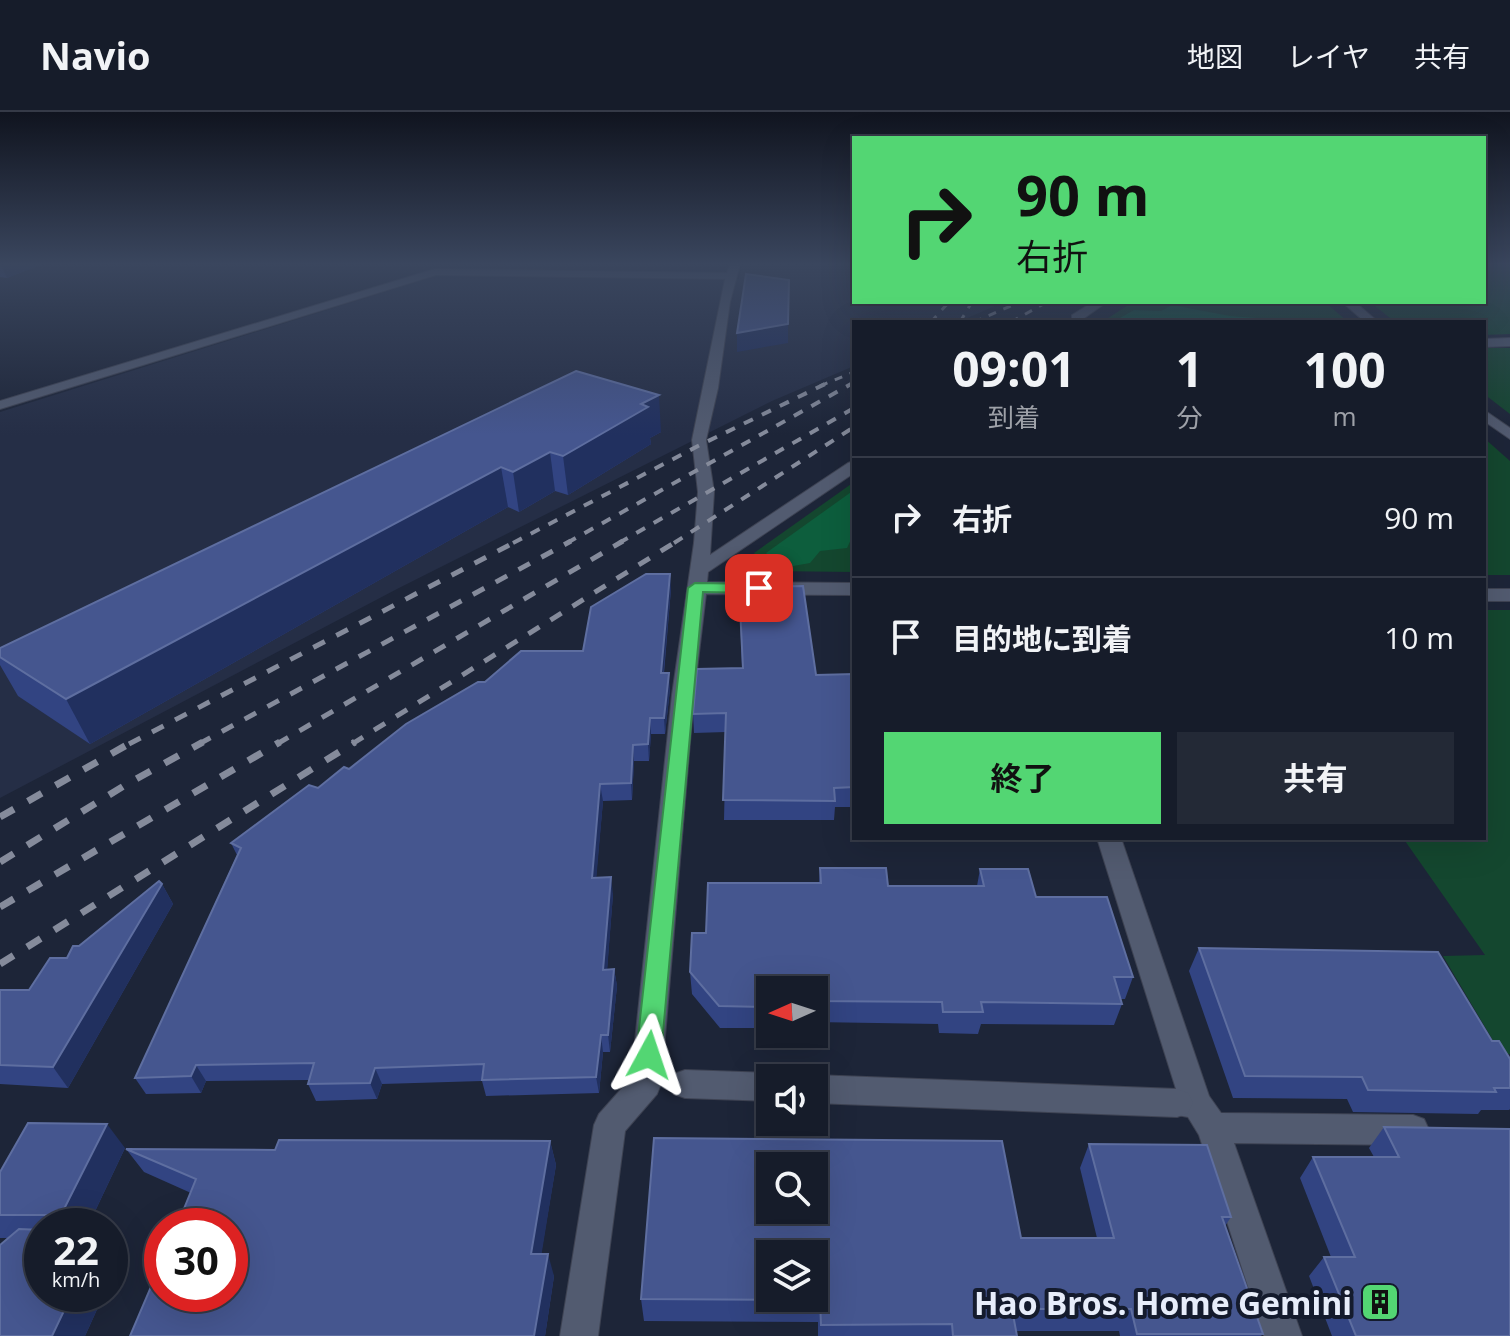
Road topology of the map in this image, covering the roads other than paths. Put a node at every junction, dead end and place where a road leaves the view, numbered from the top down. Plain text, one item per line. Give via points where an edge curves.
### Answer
1 (264, 321) edge
2 (723, 321) edge
3 (1510, 342) edge
4 (1486, 343) edge
5 (0, 405) edge
6 (1486, 416) edge
7 (1510, 435) edge
8 (852, 467) edge
9 (697, 579) junction
10 (852, 589) edge
11 (1486, 595) edge
12 (1510, 595) edge
13 (1110, 840) edge
14 (646, 1084) junction
15 (756, 1087) edge
16 (828, 1090) edge
17 (1195, 1111) junction
18 (1447, 1131) edge
19 (579, 1336) edge
20 (1283, 1336) edge

1 - 5 street
2 - 9 street via 699,440 706,492
3 - 4 street
6 - 7 street
8 - 9 street
9 - 10 street
9 - 14 street
11 - 12 street
13 - 17 street
14 - 15 street
14 - 19 street via 610,1125
16 - 17 street
17 - 18 street
17 - 20 street

